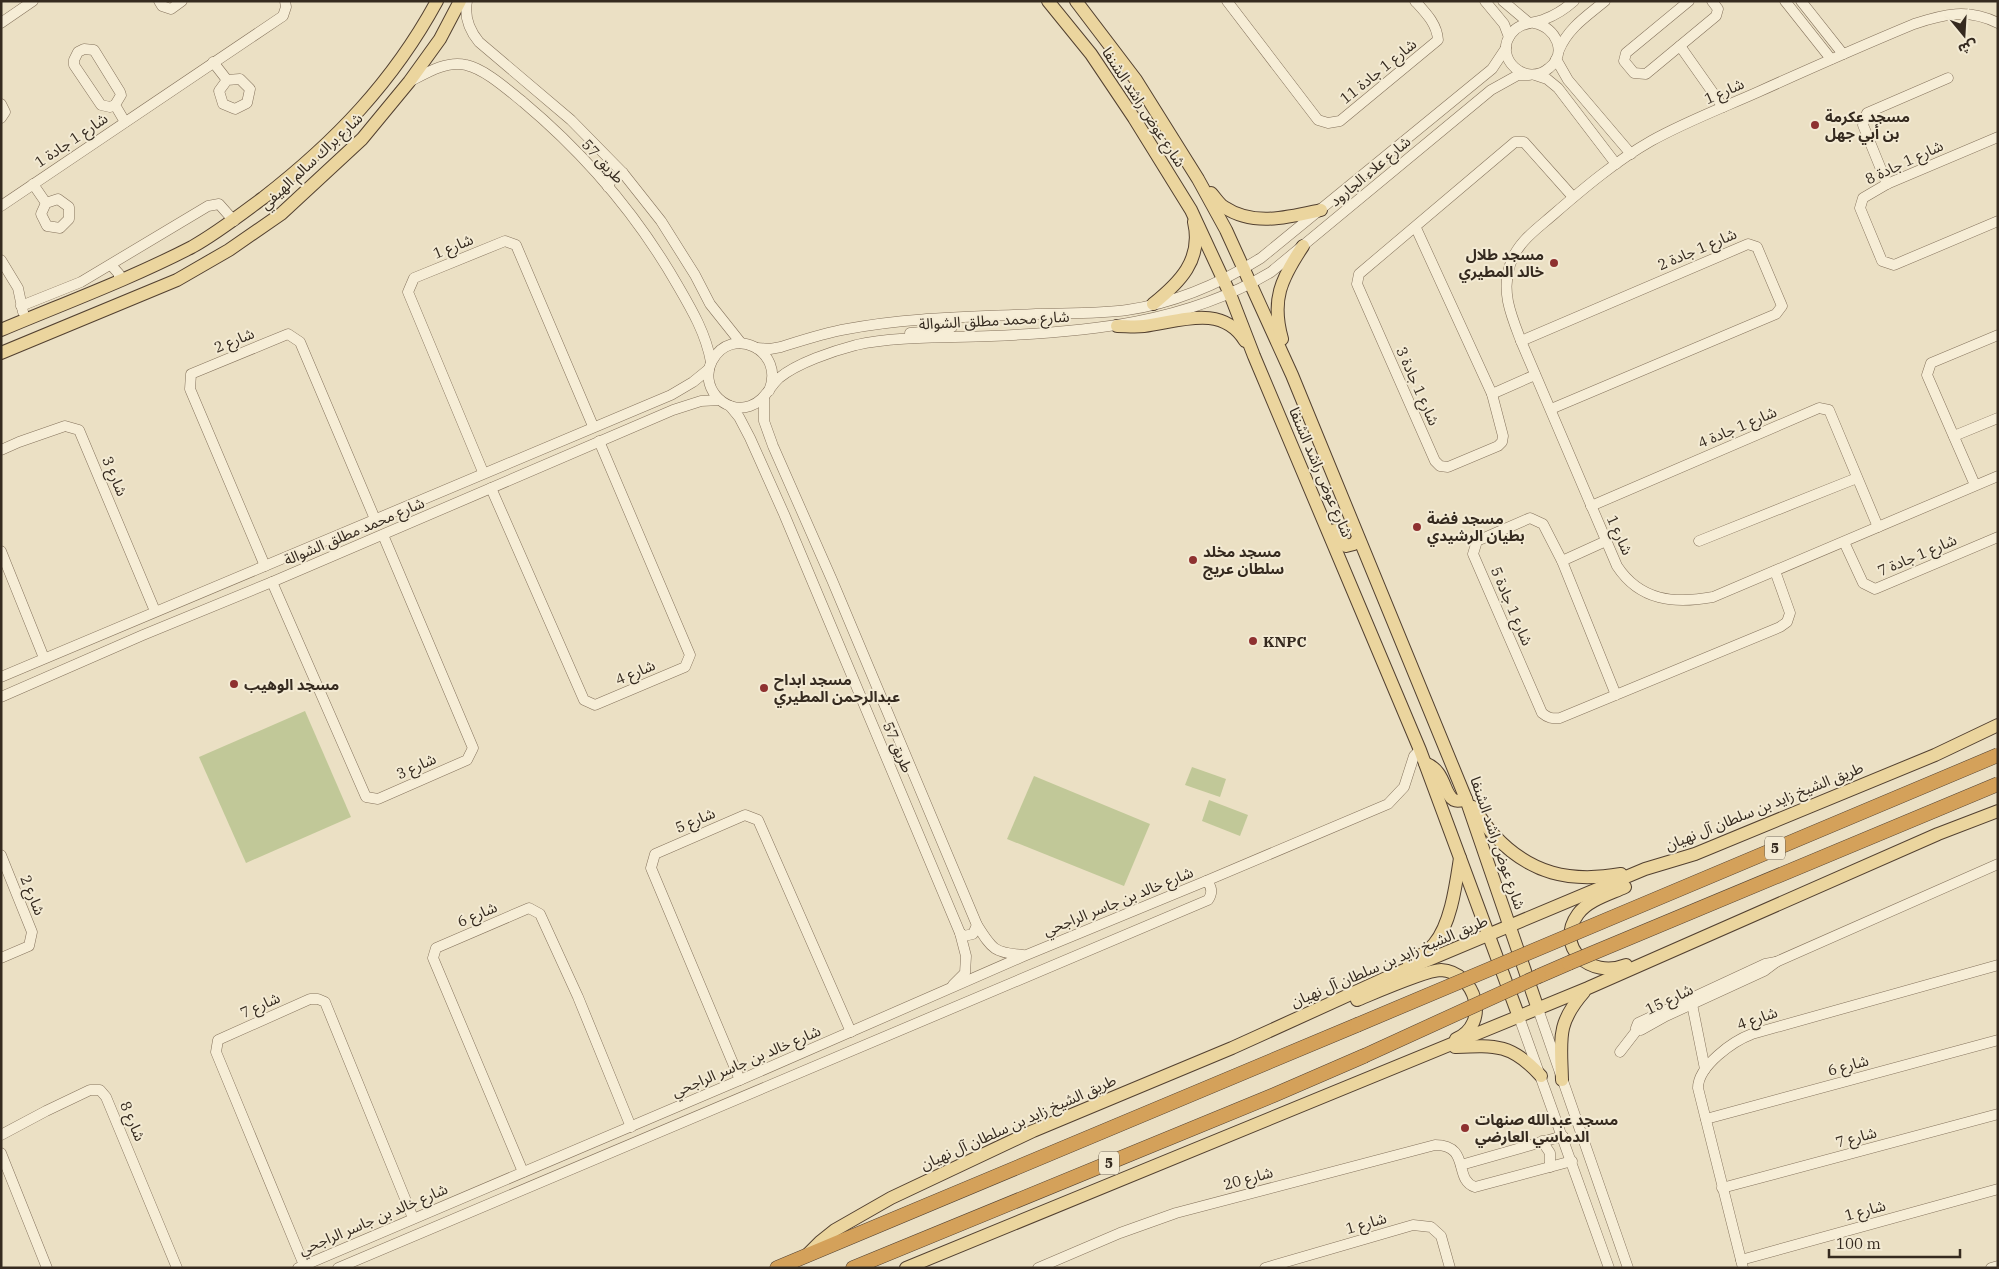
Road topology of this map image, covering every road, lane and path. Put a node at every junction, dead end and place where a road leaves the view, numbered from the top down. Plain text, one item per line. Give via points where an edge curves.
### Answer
1 (33, 1) edge
2 (159, 1) edge
3 (182, 1) edge
4 (285, 1) edge
5 (437, 1) edge
6 (460, 1) edge
7 (467, 1) edge
8 (1048, 1) edge
9 (1076, 1) edge
10 (1227, 1) edge
11 (1415, 1) edge
12 (1485, 1) edge
13 (1503, 1) edge
14 (1574, 1) edge
15 (1605, 1) edge
16 (1689, 1) edge
17 (1712, 1) edge
18 (1785, 1) edge
19 (1800, 1) edge
20 (1, 23) edge
21 (1532, 23) junction
22 (1998, 23) edge
23 (1509, 36) junction
24 (1680, 46) junction
25 (1506, 48) junction
26 (1843, 54) junction
27 (1557, 56) junction
28 (1831, 60) junction
29 (213, 62) junction
30 (1532, 75) junction
31 (1948, 78) dead end
32 (227, 80) dead end
33 (408, 82) junction
34 (1, 104) edge
35 (115, 105) junction
36 (1723, 108) junction
37 (1, 118) edge
38 (125, 122) junction
39 (1998, 137) edge
40 (1631, 154) junction
41 (1616, 164) junction
42 (623, 172) junction
43 (1198, 179) junction
44 (33, 184) junction
45 (1887, 184) junction
46 (608, 187) junction
47 (1573, 197) junction
48 (46, 203) dead end
49 (1, 206) edge
50 (1191, 210) junction
51 (1321, 210) junction
52 (234, 221) junction
53 (1998, 221) edge
54 (1416, 228) junction
55 (1303, 246) junction
56 (1, 260) edge
57 (111, 265) junction
58 (1243, 270) junction
59 (1224, 279) junction
60 (119, 281) junction
61 (1250, 285) junction
62 (89, 294) junction
63 (1230, 294) junction
64 (1152, 304) junction
65 (21, 306) junction
66 (98, 313) junction
67 (951, 318) junction
68 (25, 320) junction
69 (1116, 326) junction
70 (1, 330) edge
71 (1998, 335) edge
72 (30, 341) junction
73 (1521, 341) junction
74 (741, 343) junction
75 (859, 345) junction
76 (757, 348) junction
77 (1, 353) edge
78 (1254, 356) junction
79 (710, 365) junction
80 (1292, 375) junction
81 (1535, 375) junction
82 (766, 394) junction
83 (1492, 394) junction
84 (720, 400) junction
85 (730, 406) junction
86 (1551, 409) junction
87 (1998, 418) edge
88 (593, 426) junction
89 (1954, 436) junction
90 (599, 441) junction
91 (1290, 441) junction
92 (1, 450) edge
93 (483, 472) junction
94 (1998, 476) edge
95 (1857, 478) junction
96 (1975, 484) junction
97 (491, 488) junction
98 (792, 489) junction
99 (776, 497) junction
100 (1591, 506) junction
101 (800, 508) junction
102 (784, 514) junction
103 (375, 519) junction
104 (1878, 527) junction
105 (341, 534) junction
106 (383, 535) junction
107 (1998, 537) edge
108 (1358, 538) junction
109 (1699, 541) dead end
110 (1606, 542) junction
111 (1844, 542) junction
112 (312, 545) junction
113 (348, 550) junction
114 (1, 551) edge
115 (1562, 561) junction
116 (318, 562) junction
117 (265, 566) junction
118 (1775, 571) junction
119 (272, 582) junction
120 (155, 611) junction
121 (44, 658) junction
122 (1, 677) edge
123 (1616, 695) junction
124 (1, 697) edge
125 (1998, 725) edge
126 (1420, 750) junction
127 (1998, 755) edge
128 (1425, 762) junction
129 (1998, 784) edge
130 (1466, 799) junction
131 (1998, 811) edge
132 (1695, 854) junction
133 (1, 855) edge
134 (1460, 858) junction
135 (1998, 864) edge
136 (1645, 869) junction
137 (1206, 881) junction
138 (1732, 925) junction
139 (977, 926) junction
140 (1509, 926) junction
141 (960, 933) junction
142 (1488, 935) junction
143 (1024, 956) junction
144 (1, 958) edge
145 (1776, 962) junction
146 (1998, 965) edge
147 (1396, 973) junction
148 (1588, 988) junction
149 (949, 990) junction
150 (1692, 1004) junction
151 (1538, 1009) junction
152 (1519, 1017) junction
153 (1637, 1030) junction
154 (852, 1032) junction
155 (1998, 1040) edge
156 (1232, 1048) junction
157 (1445, 1048) junction
158 (1620, 1052) dead end
159 (1705, 1069) junction
160 (1541, 1076) junction
161 (740, 1080) junction
162 (1562, 1080) junction
163 (1998, 1114) edge
164 (1270, 1119) junction
165 (1706, 1119) junction
166 (631, 1127) junction
167 (1, 1135) edge
168 (1562, 1136) junction
169 (1542, 1142) junction
170 (1, 1153) edge
171 (1572, 1161) junction
172 (1461, 1165) junction
173 (1550, 1167) junction
174 (523, 1172) junction
175 (1722, 1188) junction
176 (1998, 1189) edge
177 (480, 1190) junction
178 (455, 1201) junction
179 (486, 1205) junction
180 (460, 1217) junction
181 (413, 1218) junction
182 (1620, 1243) junction
183 (1602, 1247) junction
184 (808, 1254) junction
185 (1742, 1264) edge
186 (301, 1266) edge
187 (1998, 1266) edge
188 (47, 1268) edge
189 (177, 1268) edge
190 (338, 1268) edge
191 (777, 1268) edge
192 (853, 1268) edge
193 (906, 1268) edge
194 (1038, 1268) edge
195 (1265, 1268) edge
196 (1450, 1268) edge
197 (1609, 1268) edge
198 (1628, 1268) edge
199 (1991, 1268) edge

1 - 20 street
2 - 3 street via 171,9
4 - 29 street, شارع 1 جادة 1 via 283,16
5 - 52 main road, شارع براك سالم الهيفي via 389,77 352,118 304,166
6 - 33 main road, شارع براك سالم الهيفي via 440,39
7 - 42 street, طريق 57 via 466,18 470,32 479,42 571,120
8 - 50 main road, شارع عوض راشد الشنفا via 1091,54
9 - 43 main road, شارع عوض راشد الشنفا via 1136,80
10 - 11 street, شارع 1 جادة 11 via 1318,120 1328,123 1340,121 1438,40 1432,20
12 - 23 street via 1504,24
13 - 21 street
14 - 21 street via 1555,15
15 - 27 street via 1572,29
16 - 24 street via 1626,53 1624,61 1634,74 1646,74
17 - 24 street via 1718,9 1716,16
18 - 28 street
19 - 26 street
21 - 23 street via 1515,29
21 - 27 street via 1545,26 1553,33 1558,42
22 - 26 street, شارع 1 via 1974,14 1936,16
23 - 25 street
24 - 36 street
25 - 30 street via 1514,68
25 - 51 street, شارع علاء الجارود via 1492,69
26 - 28 street, شارع 1
27 - 30 street via 1548,70
27 - 40 street via 1568,80
28 - 36 street, شارع 1
29 - 32 street
29 - 38 street, شارع 1 جادة 1
30 - 41 street via 1547,79 1558,88
30 - 55 street, شارع علاء الجارود via 1518,74 1491,90
31 - 45 street via 1867,113 1863,125
33 - 46 street, طريق 57 via 452,65 465,64 478,69 538,115
33 - 66 main road, شارع براك سالم الهيفي via 362,139 280,214 229,250 177,280
34 - 37 street via 5,112
35 - 35 street, شارع 1 جادة 1 via 101,105 74,65 78,52 94,50 120,92
35 - 38 street, شارع 1 جادة 1
36 - 40 street, شارع 1 via 1651,141
38 - 44 street, شارع 1 جادة 1
39 - 45 street, شارع 1 جادة 8
40 - 41 street, شارع 1
41 - 47 street, شارع 1
42 - 46 street via 612,178
42 - 74 street, طريق 57 via 660,221 710,304
43 - 51 main road via 1223,206 1261,220
43 - 58 main road, شارع عوض راشد الشنفا
44 - 48 street, شارع 1 جادة 1
44 - 49 street, شارع 1 جادة 1
45 - 53 street, شارع 1 جادة 8 via 1863,198 1860,208 1882,261 1894,265
46 - 79 street, طريق 57 via 644,230 694,313 708,346
47 - 54 street, شارع 1 جادة 3 via 1524,142 1515,142
47 - 73 street, شارع 1 via 1527,237 1510,264 1505,284 1508,306
50 - 59 main road, شارع عوض راشد الشنفا
50 - 64 main road via 1196,240 1191,261 1177,284
51 - 58 street, شارع علاء الجارود
52 - 57 street via 219,204 208,206
52 - 60 main road, شارع براك سالم الهيفي via 193,246
54 - 83 street, شارع 1 جادة 3
54 - 83 street, شارع 1 جادة 3 via 1359,274 1357,284 1440,466 1448,467 1502,442
55 - 61 street, شارع علاء الجارود
55 - 80 main road via 1286,272 1279,294 1278,324
56 - 65 street via 18,288
57 - 60 street via 119,274
57 - 65 street via 81,282
58 - 59 street, شارع علاء الجارود
58 - 61 main road, شارع عوض راشد الشنفا
59 - 63 main road, شارع عوض راشد الشنفا
59 - 64 street, شارع محمد مطلق الشوالة
60 - 62 main road, شارع براك سالم الهيفي
61 - 63 street, شارع علاء الجارود
61 - 80 main road, شارع عوض راشد الشنفا
62 - 66 main road via 86,307
62 - 68 main road, شارع براك سالم الهيفي
63 - 69 street, شارع محمد مطلق الشوالة via 1180,312
63 - 78 main road, شارع عوض راشد الشنفا
64 - 67 street, شارع محمد مطلق الشوالة via 1126,310
65 - 68 street
66 - 72 main road, شارع براك سالم الهيفي
67 - 75 street via 952,327 947,330 873,336
67 - 76 street, شارع محمد مطلق الشوالة via 854,328 781,347
68 - 70 main road, شارع براك سالم الهيفي
68 - 72 main road via 30,330
69 - 75 street, شارع محمد مطلق الشوالة
69 - 78 main road via 1208,318 1237,332
71 - 89 street via 1931,362 1927,375
72 - 77 main road, شارع براك سالم الهيفي
73 - 81 street, شارع 1
73 - 86 street, شارع 1 جادة 2 via 1748,244 1757,247 1782,306 1776,314
74 - 76 street
74 - 79 street via 723,348
75 - 82 street, شارع محمد مطلق الشوالة via 789,371
76 - 82 street via 772,367 772,379
78 - 91 main road, شارع عوض راشد الشنفا
79 - 84 street via 710,386
79 - 88 street, شارع محمد مطلق الشوالة via 693,382 671,394
80 - 108 main road, شارع عوض راشد الشنفا
81 - 83 street
81 - 86 street, شارع 1
82 - 85 street via 756,404
82 - 98 street, طريق 57 via 764,421
84 - 85 street
84 - 90 street, شارع محمد مطلق الشوالة via 701,401
85 - 99 street, طريق 57 via 739,417
86 - 100 street, شارع 1
87 - 89 street
88 - 93 street, شارع محمد مطلق الشوالة
88 - 93 street, شارع 1 via 516,245 505,241 414,278 408,292
89 - 96 street
90 - 97 street, شارع محمد مطلق الشوالة
90 - 97 street, شارع 4 via 690,655 685,667 676,671 595,706 584,700
91 - 108 main road via 1306,465 1342,543 1346,546 1354,544
91 - 126 main road, شارع عوض راشد الشنفا
92 - 120 street, شارع 3 via 66,426 79,430
93 - 103 street, شارع محمد مطلق الشوالة
94 - 96 street, شارع 1
95 - 100 street, شارع 1 جادة 4 via 1829,410 1819,408
95 - 104 street, شارع 1 جادة 4
95 - 109 street
96 - 104 street, شارع 1
97 - 106 street, شارع محمد مطلق الشوالة
98 - 99 street via 787,496
98 - 101 street, طريق 57
99 - 102 street, طريق 57
100 - 110 street, شارع 1
101 - 102 street via 788,508
101 - 139 street, طريق 57
102 - 141 street, طريق 57
103 - 105 street, شارع محمد مطلق الشوالة
103 - 117 street, شارع 2 via 300,342 288,334 191,374 190,389
104 - 111 street, شارع 1
105 - 112 street, شارع محمد مطلق الشوالة
105 - 113 street via 336,546 339,550
106 - 113 street, شارع محمد مطلق الشوالة
106 - 119 street, شارع 3 via 473,748 467,760 378,799 366,797
107 - 111 street, شارع 1 جادة 7 via 1875,589 1863,583
108 - 130 main road, شارع عوض راشد الشنفا
110 - 115 street
110 - 118 street, شارع 1 via 1617,566 1636,588 1673,600 1713,597
111 - 118 street, شارع 1
112 - 116 street via 320,552
112 - 117 street, شارع محمد مطلق الشوالة
113 - 116 street, شارع محمد مطلق الشوالة
114 - 121 street
115 - 123 street, شارع 1 جادة 5
115 - 123 street, شارع 1 جادة 5 via 1542,524 1530,518 1477,541 1473,554 1542,713 1547,718 1560,718
116 - 119 street, شارع محمد مطلق الشوالة
117 - 120 street, شارع محمد مطلق الشوالة
118 - 123 street, شارع 1 جادة 5 via 1790,613 1787,622
119 - 124 street, شارع محمد مطلق الشوالة
120 - 121 street, شارع محمد مطلق الشوالة
121 - 122 street, شارع محمد مطلق الشوالة
125 - 132 main road, طريق الشيخ زايد بن سلطان آل نهيان via 1935,755
126 - 128 main road, شارع عوض راشد الشنفا
126 - 137 street, شارع خالد بن جاسر الراجحي via 1414,756 1404,787 1388,804
127 - 184 highway, طريق الشيخ زايد بن سلطان آل نهيان / 5, bridge
128 - 130 main road via 1439,773 1452,798 1458,801
128 - 134 main road, شارع عوض راشد الشنفا
129 - 192 highway, 5, bridge via 1539,976 1274,1095
130 - 136 main road via 1493,835 1518,856 1542,870 1580,878 1606,877
130 - 140 main road, شارع عوض راشد الشنفا
131 - 138 main road
132 - 136 main road, طريق الشيخ زايد بن سلطان آل نهيان
132 - 138 main road via 1582,908 1571,931 1576,952 1591,966 1614,969
133 - 144 street, شارع 2 via 32,932 29,946
134 - 142 main road, شارع عوض راشد الشنفا
134 - 147 main road via 1454,895 1442,930 1433,944
135 - 145 street, شارع 15
136 - 140 main road, طريق الشيخ زايد بن سلطان آل نهيان
137 - 143 street, شارع خالد بن جاسر الراجحي
137 - 179 street, شارع خالد بن جاسر الراجحي via 1212,890 1208,900
138 - 148 main road
139 - 141 street via 973,934 964,936
139 - 143 street, طريق 57 via 991,947 1004,954
140 - 142 main road, طريق الشيخ زايد بن سلطان آل نهيان
140 - 151 main road, شارع عوض راشد الشنفا
141 - 149 street, طريق 57 via 966,956 965,973
142 - 147 main road, طريق الشيخ زايد بن سلطان آل نهيان
142 - 152 main road, شارع عوض راشد الشنفا
143 - 149 street, شارع خالد بن جاسر الراجحي
145 - 150 street, شارع 15 via 1764,971
145 - 153 street, شارع 15 via 1638,1023
146 - 159 street, شارع 4 via 1752,1034 1731,1044
147 - 156 main road, طريق الشيخ زايد بن سلطان آل نهيان
148 - 151 main road
148 - 162 main road via 1564,1019
149 - 154 street, شارع خالد بن جاسر الراجحي
150 - 153 street, شارع 15
150 - 159 street
151 - 152 main road
151 - 162 street
152 - 157 main road
152 - 160 street
153 - 158 street
154 - 161 street, شارع خالد بن جاسر الراجحي
154 - 161 street, شارع 5 via 758,820 746,815 718,826 655,854 651,868
155 - 165 street, شارع 6
156 - 164 main road via 1434,970 1453,972 1473,991 1476,1014 1460,1037
156 - 184 main road, طريق الشيخ زايد بن سلطان آل نهيان via 1033,1130 918,1184 835,1230
157 - 160 main road via 1490,1045 1510,1050
157 - 164 main road
159 - 165 street via 1699,1078 1698,1088
160 - 168 street
161 - 166 street, شارع خالد بن جاسر الراجحي
162 - 182 street
163 - 175 street, شارع 7
164 - 193 main road
165 - 175 street
166 - 174 street, شارع خالد بن جاسر الراجحي
166 - 174 street, شارع 6 via 540,914 529,908 436,948 433,958
167 - 189 street, شارع 8 via 90,1090 100,1090 106,1097
168 - 169 street
168 - 171 street
169 - 172 street
169 - 173 street via 1550,1153
170 - 188 street
171 - 173 street, شارع 20
171 - 183 street
172 - 173 street, شارع 20 via 1466,1181 1475,1187
172 - 194 street, شارع 20 via 1451,1148 1430,1146 1176,1213
174 - 177 street, شارع خالد بن جاسر الراجحي
175 - 185 street
176 - 185 street, شارع 1
177 - 178 street, شارع خالد بن جاسر الراجحي
177 - 179 street
178 - 180 street via 462,1208
178 - 181 street, شارع خالد بن جاسر الراجحي
179 - 180 street, شارع خالد بن جاسر الراجحي
180 - 190 street, شارع خالد بن جاسر الراجحي
181 - 186 street, شارع خالد بن جاسر الراجحي
181 - 186 street, شارع 7 via 325,1002 310,999 218,1040 216,1052
182 - 183 street via 1608,1240
182 - 198 street
183 - 197 street
184 - 191 highway, طريق الشيخ زايد بن سلطان آل نهيان / 5
187 - 199 street
195 - 196 street, شارع 1 via 1412,1225 1431,1227 1440,1236

